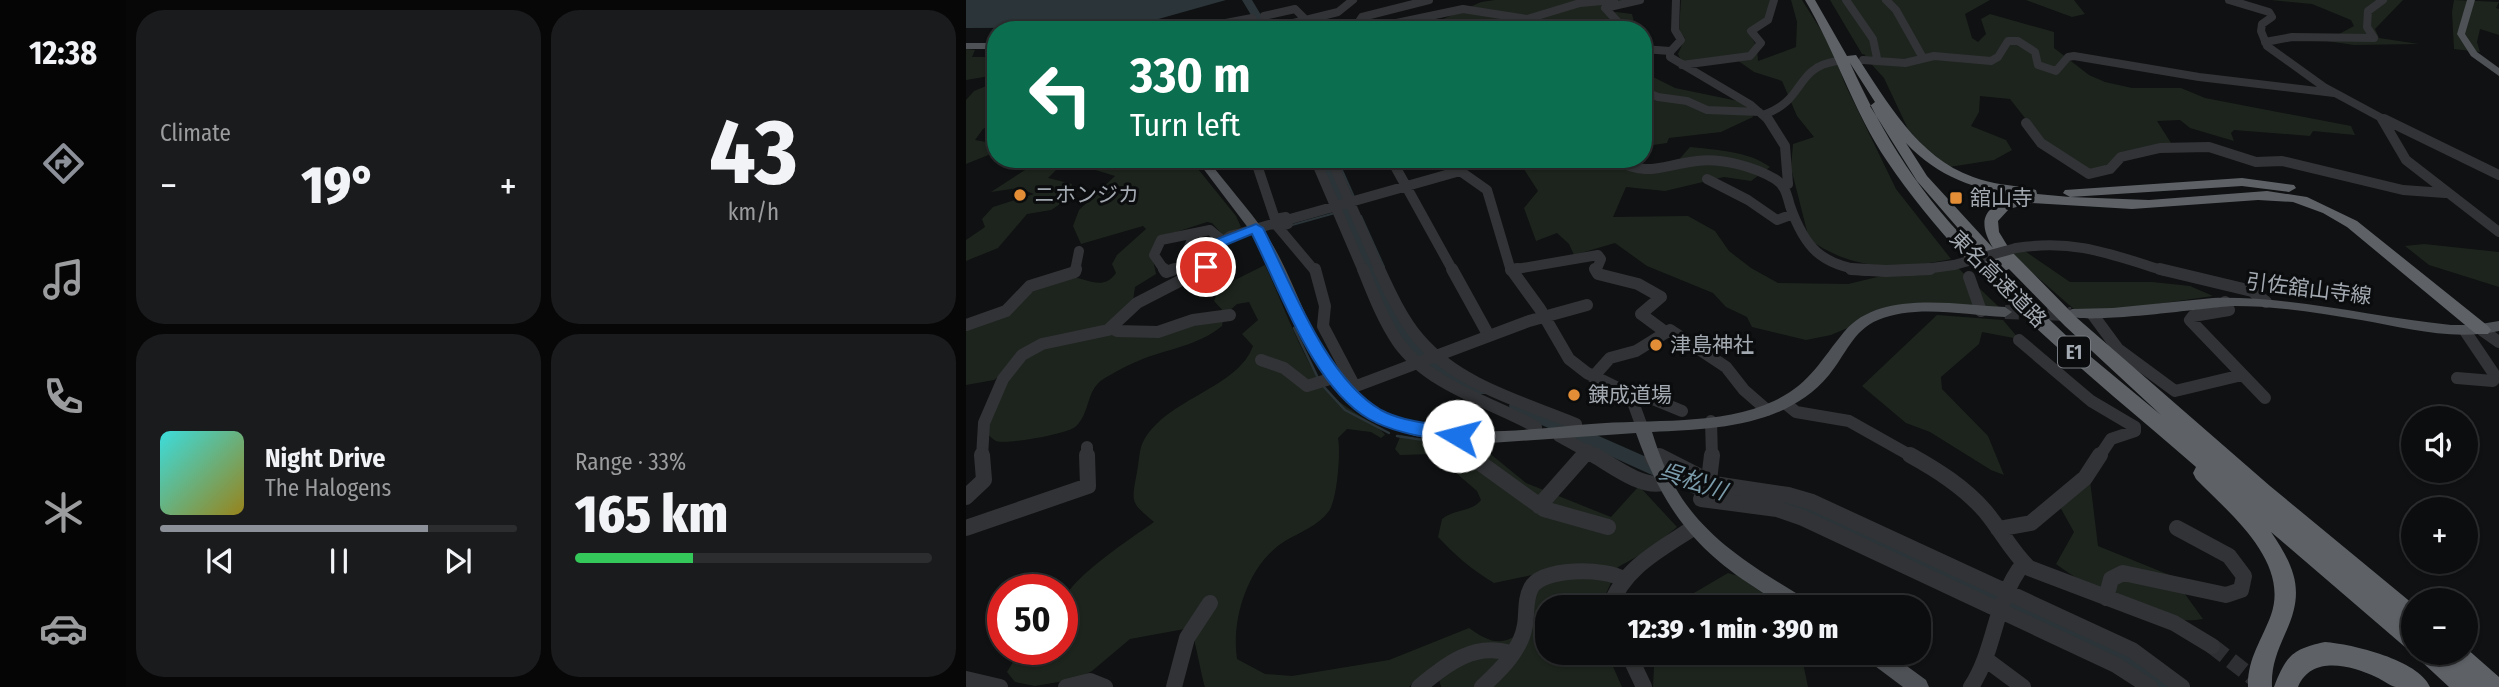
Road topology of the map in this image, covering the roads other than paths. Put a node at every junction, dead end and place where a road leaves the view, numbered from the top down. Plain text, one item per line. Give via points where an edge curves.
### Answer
1 (1341, 0) edge
2 (1353, 0) edge
3 (1429, 0) edge
4 (1614, 0) edge
5 (1640, 0) edge
6 (1676, 0) edge
7 (1774, 0) edge
8 (1811, 0) edge
9 (1822, 0) edge
10 (1846, 0) edge
11 (1886, 0) edge
12 (2229, 0) edge
13 (2383, 0) edge
14 (2471, 0) edge
15 (1257, 6) dead end
16 (1336, 12) junction
17 (1264, 16) junction
18 (1305, 19) junction
19 (1236, 21) edge
20 (1254, 21) edge
21 (1268, 21) edge
22 (1299, 21) edge
23 (1333, 21) edge
24 (1360, 21) edge
25 (1409, 21) edge
26 (1617, 21) edge
27 (2265, 42) junction
28 (966, 46) edge
29 (987, 46) edge
30 (1652, 47) edge
31 (1670, 51) junction
32 (1877, 58) junction
33 (1923, 58) junction
34 (1851, 59) junction
35 (1682, 65) junction
36 (2499, 73) edge
37 (2334, 93) junction
38 (1652, 95) edge
39 (1761, 113) junction
40 (2381, 118) junction
41 (2026, 122) dead end
42 (1208, 168) edge
43 (1258, 168) edge
44 (1318, 168) edge
45 (1335, 168) edge
46 (1396, 168) edge
47 (1443, 168) edge
48 (1459, 168) edge
49 (1630, 168) edge
50 (2499, 175) edge
51 (1707, 179) dead end
52 (1783, 185) junction
53 (1406, 187) junction
54 (2445, 194) junction
55 (1350, 204) junction
56 (1334, 208) junction
57 (1793, 214) junction
58 (1256, 228) junction
59 (2499, 232) edge
60 (1195, 233) dead end
61 (1222, 240) junction
62 (1079, 251) dead end
63 (1511, 270) junction
64 (1969, 277) dead end
65 (2225, 302) junction
66 (2266, 302) junction
67 (1587, 304) dead end
68 (1982, 311) junction
69 (2005, 312) tunnel mouth
70 (2072, 314) tunnel mouth
71 (1230, 315) dead end
72 (2093, 315) junction
73 (1544, 317) junction
74 (966, 325) edge
75 (1111, 328) junction
76 (2482, 329) edge
77 (1664, 331) junction
78 (1489, 335) junction
79 (2019, 340) dead end
80 (2499, 342) edge
81 (2067, 346) junction
82 (1425, 358) junction
83 (1261, 360) dead end
84 (2242, 375) junction
85 (1593, 377) junction
86 (1333, 378) junction
87 (2457, 378) dead end
88 (1349, 388) junction
89 (2265, 398) dead end
90 (1633, 399) junction
91 (1785, 402) junction
92 (1767, 410) junction
93 (1682, 411) dead end
94 (1711, 422) junction
95 (1642, 427) junction
96 (1568, 431) junction
97 (1536, 433) junction
98 (1474, 436) junction
99 (1087, 447) dead end
100 (1588, 450) junction
101 (1652, 458) junction
102 (1661, 482) junction
103 (1707, 488) junction
104 (2266, 495) junction
105 (966, 497) edge
106 (1539, 506) junction
107 (1608, 527) dead end
108 (966, 528) edge
109 (1693, 528) junction
110 (2177, 528) dead end
111 (1998, 529) junction
112 (2023, 564) junction
113 (1623, 579) junction
114 (1616, 595) edge
115 (1782, 595) edge
116 (2106, 598) junction
117 (2003, 601) junction
118 (1210, 603) dead end
119 (2401, 608) edge
120 (2401, 629) edge
121 (2212, 646) tunnel mouth
122 (1512, 654) junction
123 (1987, 661) junction
124 (1634, 665) edge
125 (1890, 665) edge
126 (2442, 665) edge
127 (2467, 665) edge
128 (966, 679) edge
129 (1000, 687) edge
130 (1066, 687) edge
131 (1105, 687) edge
132 (1174, 687) edge
133 (1419, 687) edge
134 (1482, 687) edge
135 (1644, 687) edge
136 (1919, 687) edge
137 (1971, 687) edge
138 (2023, 687) edge
139 (2150, 687) edge
140 (2182, 687) edge
141 (2260, 687) edge
142 (2286, 687) edge
143 (2418, 687) edge
144 (2467, 687) edge
145 (2492, 687) edge

1 - 16 street
2 - 16 street
3 - 24 street
4 - 25 street via 1527,19 1464,9
5 - 26 street via 1605,8
6 - 31 street via 1675,30 1681,40
7 - 35 street via 1768,20 1751,32 1761,43 1751,56
8 - 81 highway, 東名高速道路 / E1 via 1878,137 1909,183 2003,288
9 - 34 highway, 東名高速道路 / E1
10 - 32 street via 1873,39
11 - 33 street
12 - 27 street via 2269,12 2272,17 2262,24 2261,31
13 - 27 street via 2368,11 2367,27 2374,38 2350,41 2285,35
14 - 36 main road via 2461,34 2474,54
15 - 17 street
16 - 18 street
16 - 23 street
17 - 18 street via 1295,9
17 - 21 street
18 - 22 street
19 - 20 street
27 - 37 street
28 - 29 main road
30 - 31 street
31 - 35 street via 1670,57
32 - 33 street via 1905,63
32 - 34 street
33 - 37 street via 1991,61 2014,40 2035,51 2038,65 2050,71 2074,56
34 - 39 street via 1824,63 1807,72 1801,89 1786,107
34 - 76 highway via 1916,149 1962,178 2037,194 2242,182 2298,191 2357,222
34 - 104 highway, 東名高速道路 / E1 via 1899,146 1980,246 2067,328
35 - 39 street
37 - 40 street
38 - 39 street via 1707,110
39 - 52 street via 1786,149 1788,184
40 - 50 street
40 - 54 street via 2406,160
41 - 54 street via 2040,143 2089,174 2110,169 2121,157 2160,148 2208,147 2256,162 2282,161 2403,190
42 - 58 main road
43 - 56 street via 1275,219
44 - 56 street
45 - 55 street
46 - 53 street
47 - 53 street
48 - 63 street via 1489,193
49 - 52 street via 1652,172 1716,161 1764,174
51 - 57 street via 1777,220
52 - 57 street
53 - 55 street
53 - 78 street
54 - 59 street
55 - 56 street
55 - 82 street
56 - 58 street
56 - 82 street via 1398,344
56 - 88 street via 1278,227 1314,266 1325,306 1323,326
57 - 66 street, bridge via 1818,255 1834,265 1912,271 2050,243 2087,247 2252,291
58 - 61 street
58 - 86 main road
60 - 61 street via 1214,231
61 - 75 street via 1201,272 1137,303
62 - 74 street via 1075,272 1030,286 1006,311
63 - 73 street
63 - 77 street via 1598,255 1598,274 1638,284 1661,297 1641,314
64 - 68 street
65 - 66 main road, 引佐舘山寺線
65 - 72 main road, 引佐舘山寺線
65 - 84 street via 2229,310 2190,320
66 - 76 main road, 引佐舘山寺線
67 - 73 street
68 - 69 main road
68 - 91 main road via 1907,309 1872,317 1848,335 1814,383
70 - 72 main road, 引佐舘山寺線
71 - 75 street via 1193,320 1158,332
72 - 84 street via 2120,352 2175,391
73 - 78 street
73 - 85 street via 1569,359
75 - 105 street via 1042,344 1015,363 999,386 984,423 984,480
76 - 80 street
76 - 87 street via 2496,377
76 - 104 highway via 2352,224 2299,199 2269,196 2122,205 2034,199 2012,202 1997,211 1990,223 1993,238 2025,276
77 - 85 street via 1636,351 1610,358
77 - 92 street via 1675,332 1726,367
78 - 82 street
79 - 111 street via 2091,401 2135,431 2111,439 2085,478 2031,523
81 - 120 highway, 東名高速道路 / E1
81 - 141 highway via 2200,470 2276,557 2287,600 2261,662
82 - 88 street
82 - 96 street
82 - 97 street via 1449,385 1519,416 1536,427
83 - 86 street via 1284,368 1307,386
84 - 89 street
85 - 90 street
86 - 88 main road
88 - 98 main road via 1366,409 1401,425
90 - 93 street via 1643,395
90 - 95 street
91 - 92 main road
91 - 111 street via 1796,412 1849,421 1932,467 1966,491
92 - 94 main road
94 - 95 main road
94 - 103 street via 1713,459
95 - 96 main road
95 - 101 main road
96 - 97 main road
96 - 100 street
97 - 98 main road
98 - 106 street via 1476,460
99 - 108 street via 1088,486
100 - 102 street via 1643,481
100 - 106 street
101 - 102 main road
101 - 103 street via 1659,456
102 - 109 main road
103 - 117 street via 1701,499 1777,509
104 - 119 highway, 東名高速道路 / E1
106 - 107 street
109 - 113 street
109 - 115 main road via 1737,567
110 - 116 street via 2234,560 2244,576 2241,590 2226,595 2123,573 2111,579
111 - 112 street
112 - 116 street
112 - 117 street
113 - 114 street
113 - 122 street via 1615,574 1558,575 1536,581 1528,592 1526,624
116 - 121 street via 2181,626
117 - 123 street
117 - 139 street
117 - 140 street via 2132,650
118 - 132 street via 1187,638
122 - 133 street via 1467,654 1444,665
122 - 134 street
123 - 137 street
123 - 138 street
124 - 135 street
125 - 136 main road
126 - 144 highway
127 - 145 highway
128 - 129 street
130 - 131 street via 1090,681
142 - 143 highway via 2290,674 2304,661 2334,654 2372,662

